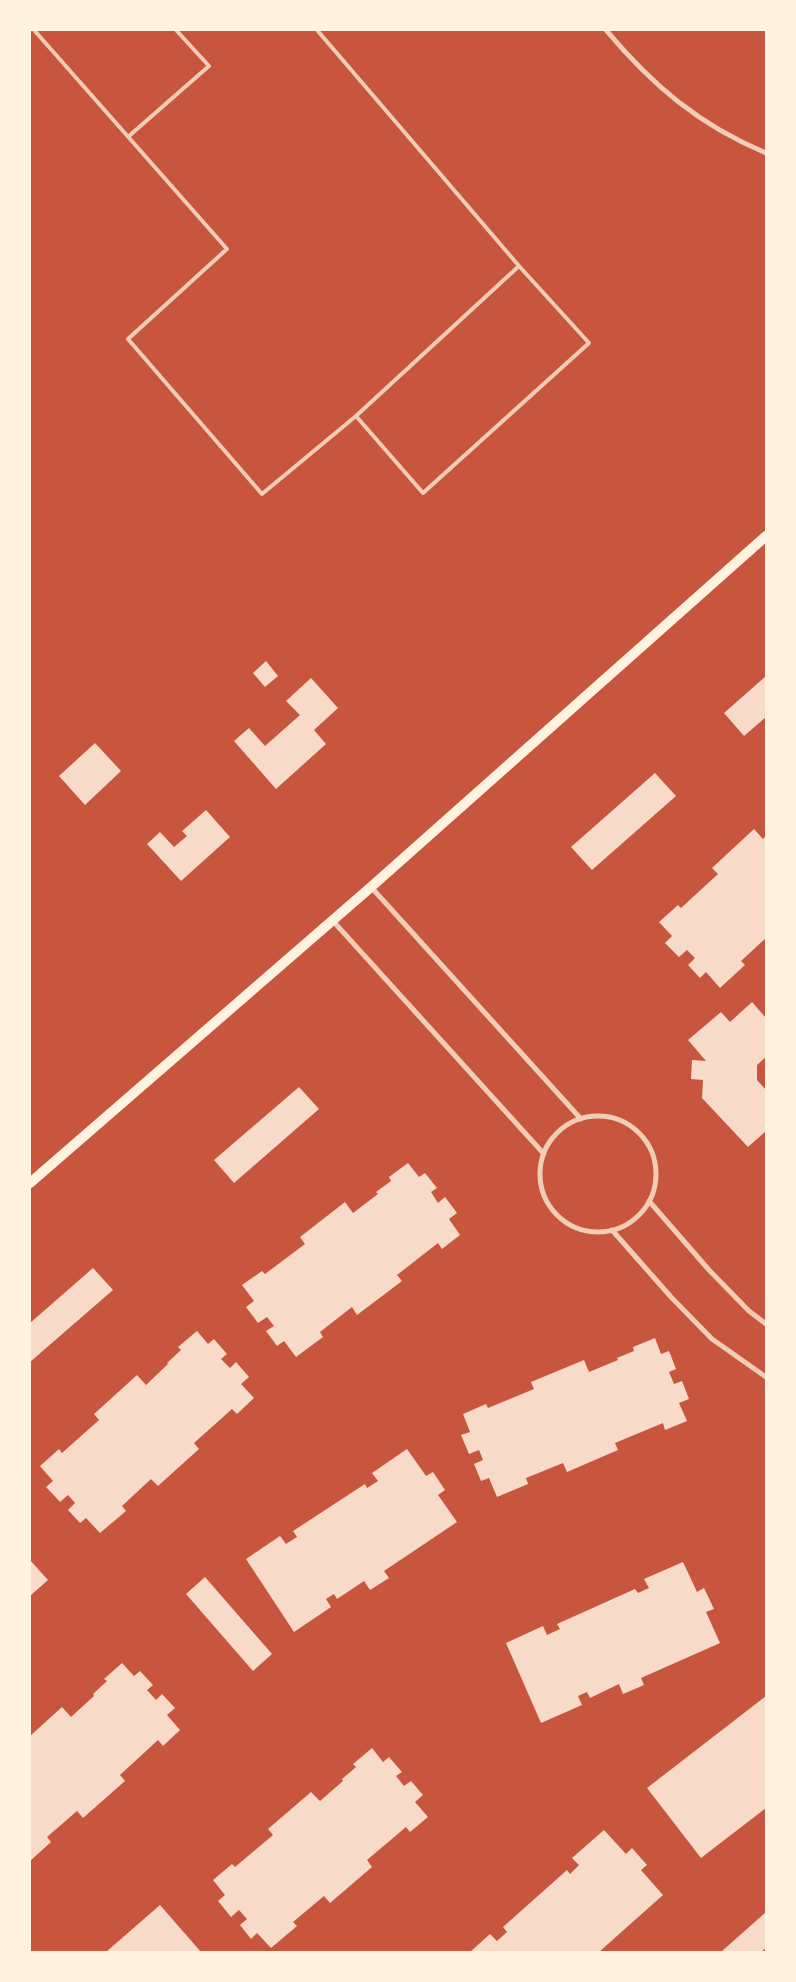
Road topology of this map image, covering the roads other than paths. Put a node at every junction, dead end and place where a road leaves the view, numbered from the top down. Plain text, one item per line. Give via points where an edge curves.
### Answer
1 (34, 30) edge
2 (176, 30) edge
3 (317, 30) edge
4 (606, 30) edge
5 (612, 33) edge
6 (129, 136) junction
7 (766, 153) edge
8 (519, 266) junction
9 (356, 416) junction
10 (766, 536) edge
11 (371, 887) junction
12 (332, 920) junction
13 (580, 1119) junction
14 (544, 1154) junction
15 (30, 1183) edge
16 (649, 1202) junction
17 (612, 1230) junction
18 (766, 1324) edge
19 (766, 1377) edge

1 - 6 lane
2 - 6 lane via 209,66
3 - 8 lane
4 - 5 street
5 - 7 street via 646,75 687,108 730,137
6 - 9 lane via 227,249 128,339 262,494
8 - 9 lane
8 - 9 lane via 589,344 423,493
10 - 11 main road
11 - 12 main road
11 - 13 street
12 - 14 street
12 - 15 main road
13 - 14 street via 562,1129 548,1144
13 - 16 street via 612,1117 630,1125 644,1138 653,1154 656,1174
14 - 17 street via 541,1185 555,1213 582,1230
16 - 17 street via 630,1222
16 - 18 street via 709,1270
17 - 19 street via 712,1339

